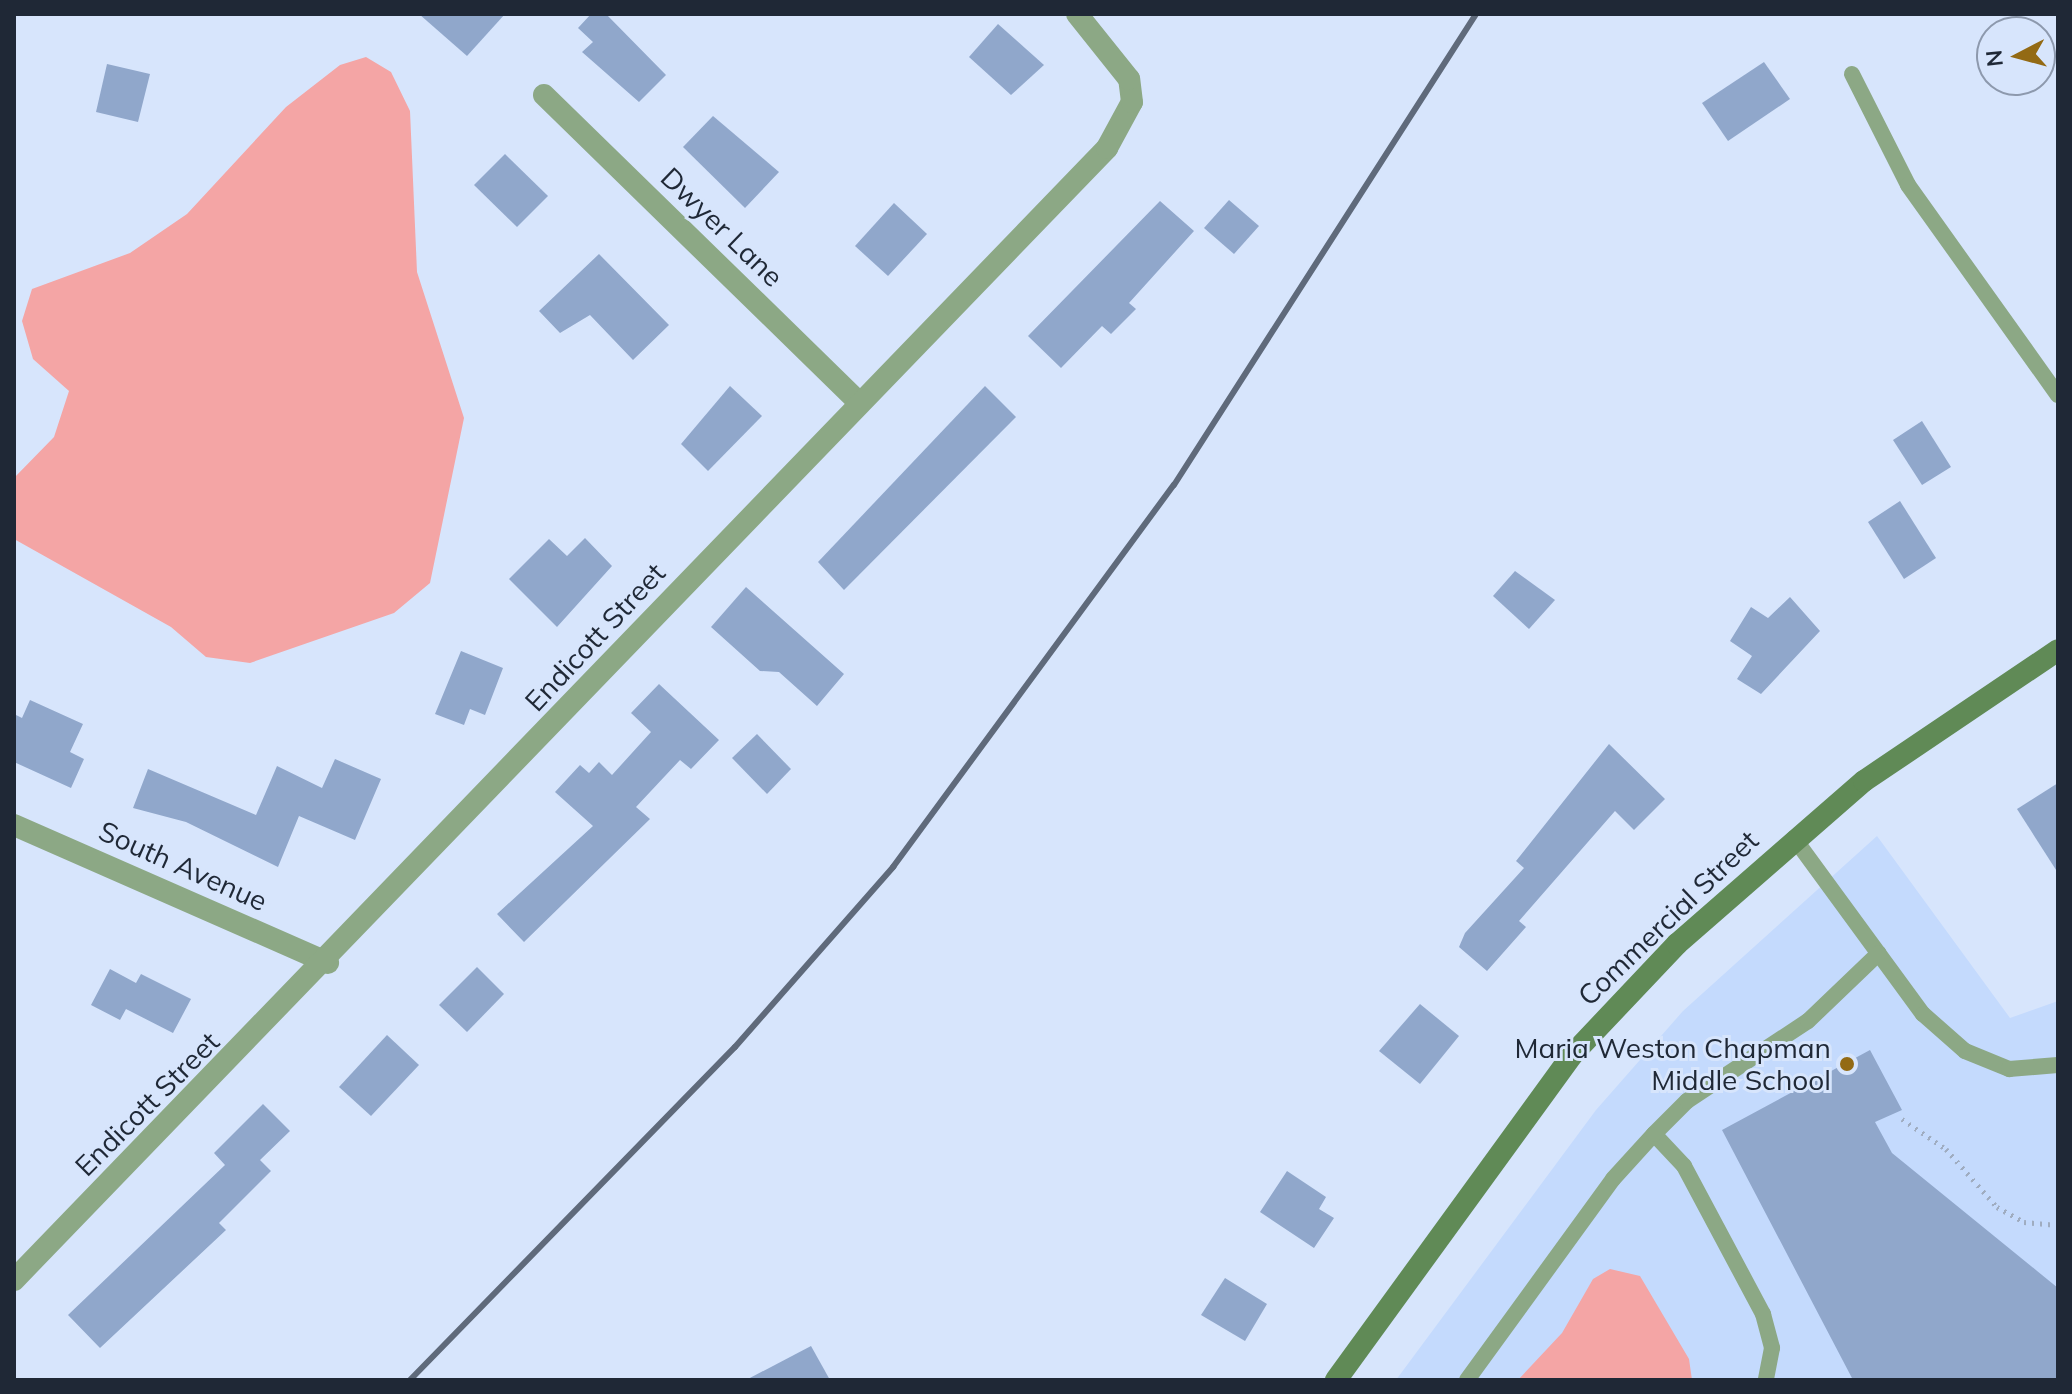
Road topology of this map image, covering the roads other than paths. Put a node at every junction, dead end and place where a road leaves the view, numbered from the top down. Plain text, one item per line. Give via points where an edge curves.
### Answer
1 (1077, 14) edge
2 (1852, 74) dead end
3 (544, 95) dead end
4 (2058, 395) edge
5 (859, 402) junction
6 (2058, 650) edge
7 (14, 825) edge
8 (1794, 838) junction
9 (1879, 953) junction
10 (328, 963) junction
11 (2058, 1065) edge
12 (1654, 1134) junction
13 (14, 1280) edge
14 (1336, 1380) edge
15 (1467, 1380) edge
16 (1766, 1380) edge

1 - 5 street, Endicott Street via 1129,79 1124,123
2 - 4 lane via 1908,185
3 - 5 street, Dwyer Lane
5 - 10 street, Endicott Street
6 - 8 main road, Commercial Street via 1864,781
7 - 10 street, South Avenue
8 - 9 lane
8 - 14 main road, Commercial Street via 1677,944 1572,1055
9 - 11 lane via 1923,1014 1965,1051 2009,1069
9 - 12 lane via 1808,1021 1687,1101
10 - 13 street, Endicott Street
12 - 15 lane via 1613,1179
12 - 16 lane via 1684,1166 1763,1314 1772,1348

